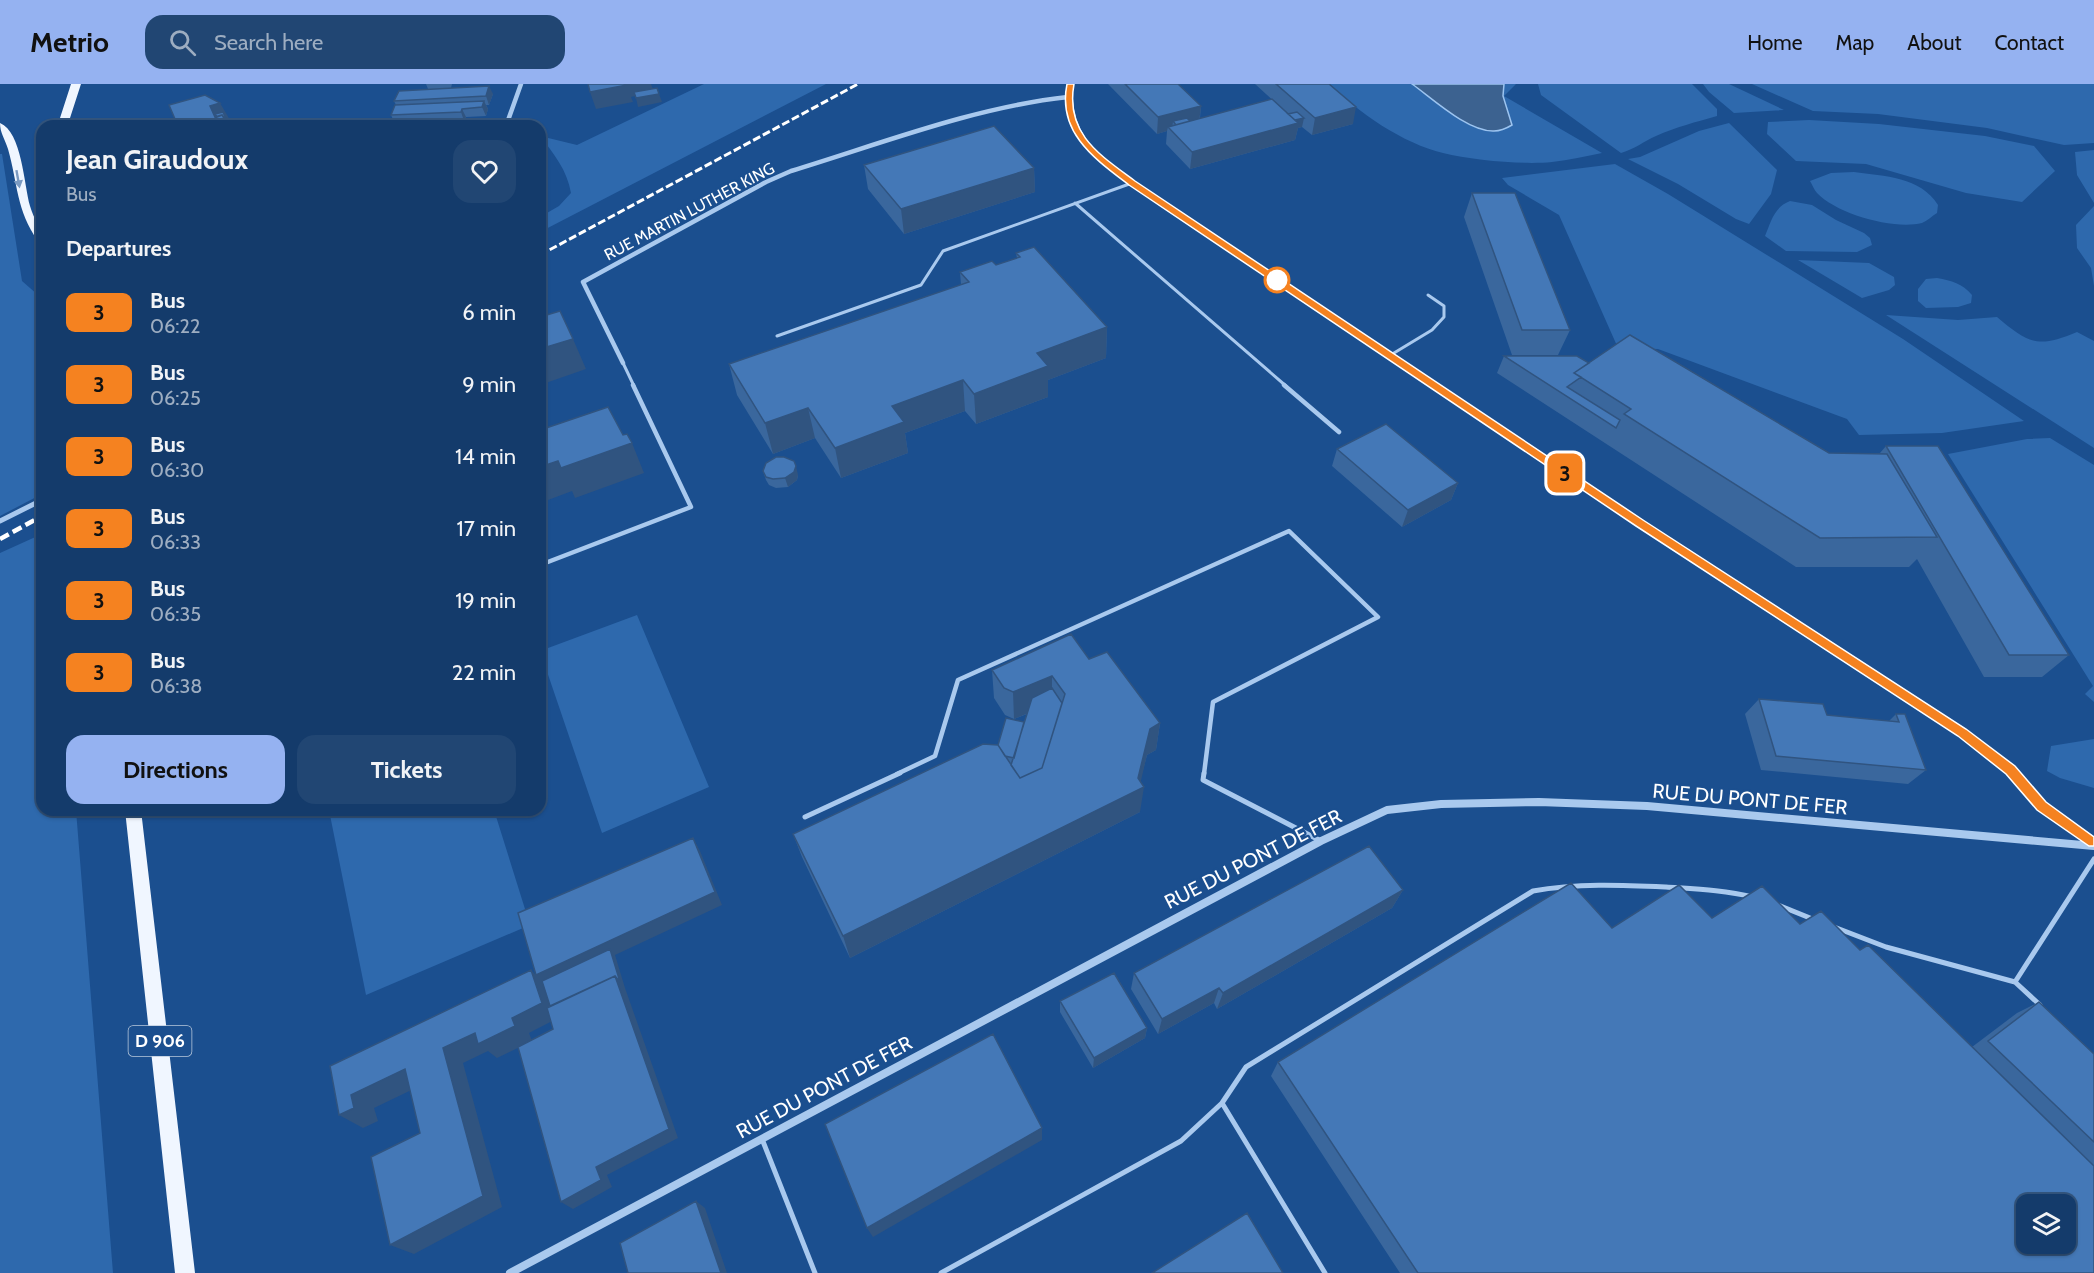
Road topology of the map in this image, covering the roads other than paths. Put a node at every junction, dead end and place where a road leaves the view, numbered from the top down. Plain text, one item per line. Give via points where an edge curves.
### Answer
1 (76, 84) edge
2 (521, 84) edge
3 (1071, 84) edge
4 (1068, 97) junction
5 (65, 120) edge
6 (508, 120) edge
7 (0, 126) edge
8 (1132, 183) junction
9 (1075, 203) junction
10 (36, 228) edge
11 (1428, 295) dead end
12 (777, 336) dead end
13 (1389, 356) junction
14 (623, 363) joint
15 (1339, 432) dead end
16 (36, 503) edge
17 (13, 515) joint
18 (0, 521) edge
19 (546, 563) edge
20 (134, 816) edge
21 (805, 817) dead end
22 (1321, 841) junction
23 (2094, 841) edge
24 (2094, 846) edge
25 (2094, 859) edge
26 (1759, 899) edge
27 (1768, 901) edge
28 (1820, 922) edge
29 (1831, 926) edge
30 (2015, 982) junction
31 (2041, 1007) edge
32 (1222, 1103) junction
33 (762, 1139) junction
34 (185, 1273) edge
35 (510, 1273) edge
36 (815, 1273) edge
37 (941, 1273) edge
38 (1325, 1273) edge

1 - 5 main road
2 - 6 street
3 - 4 street
4 - 8 street via 1079,136 1094,155
4 - 14 street, RUE MARTIN LUTHER KING via 995,109 791,171 583,282
7 -> 10 main road via 8,132 24,208
8 - 9 lane
8 - 13 street
9 - 12 lane via 943,251 921,285
9 - 15 lane
11 - 13 lane via 1443,306 1444,317 1432,330
13 - 23 street via 1962,732 2010,770 2042,806
14 - 19 lane via 691,507
16 - 17 street
17 - 18 street
20 - 34 main road, D 906
21 - 22 lane via 935,756 958,680 1289,531 1378,616 1213,702 1203,780
22 - 24 street, RUE DU PONT DE FER via 1387,810 1441,804 1539,802 1647,806
22 - 33 street, RUE DU PONT DE FER
25 - 30 lane
26 - 32 lane via 1711,890 1584,883 1533,891 1246,1067
27 - 28 lane
29 - 30 lane via 1886,947
30 - 31 lane
32 - 37 lane via 1181,1141
32 - 38 lane
33 - 35 street, RUE DU PONT DE FER
33 - 36 lane

